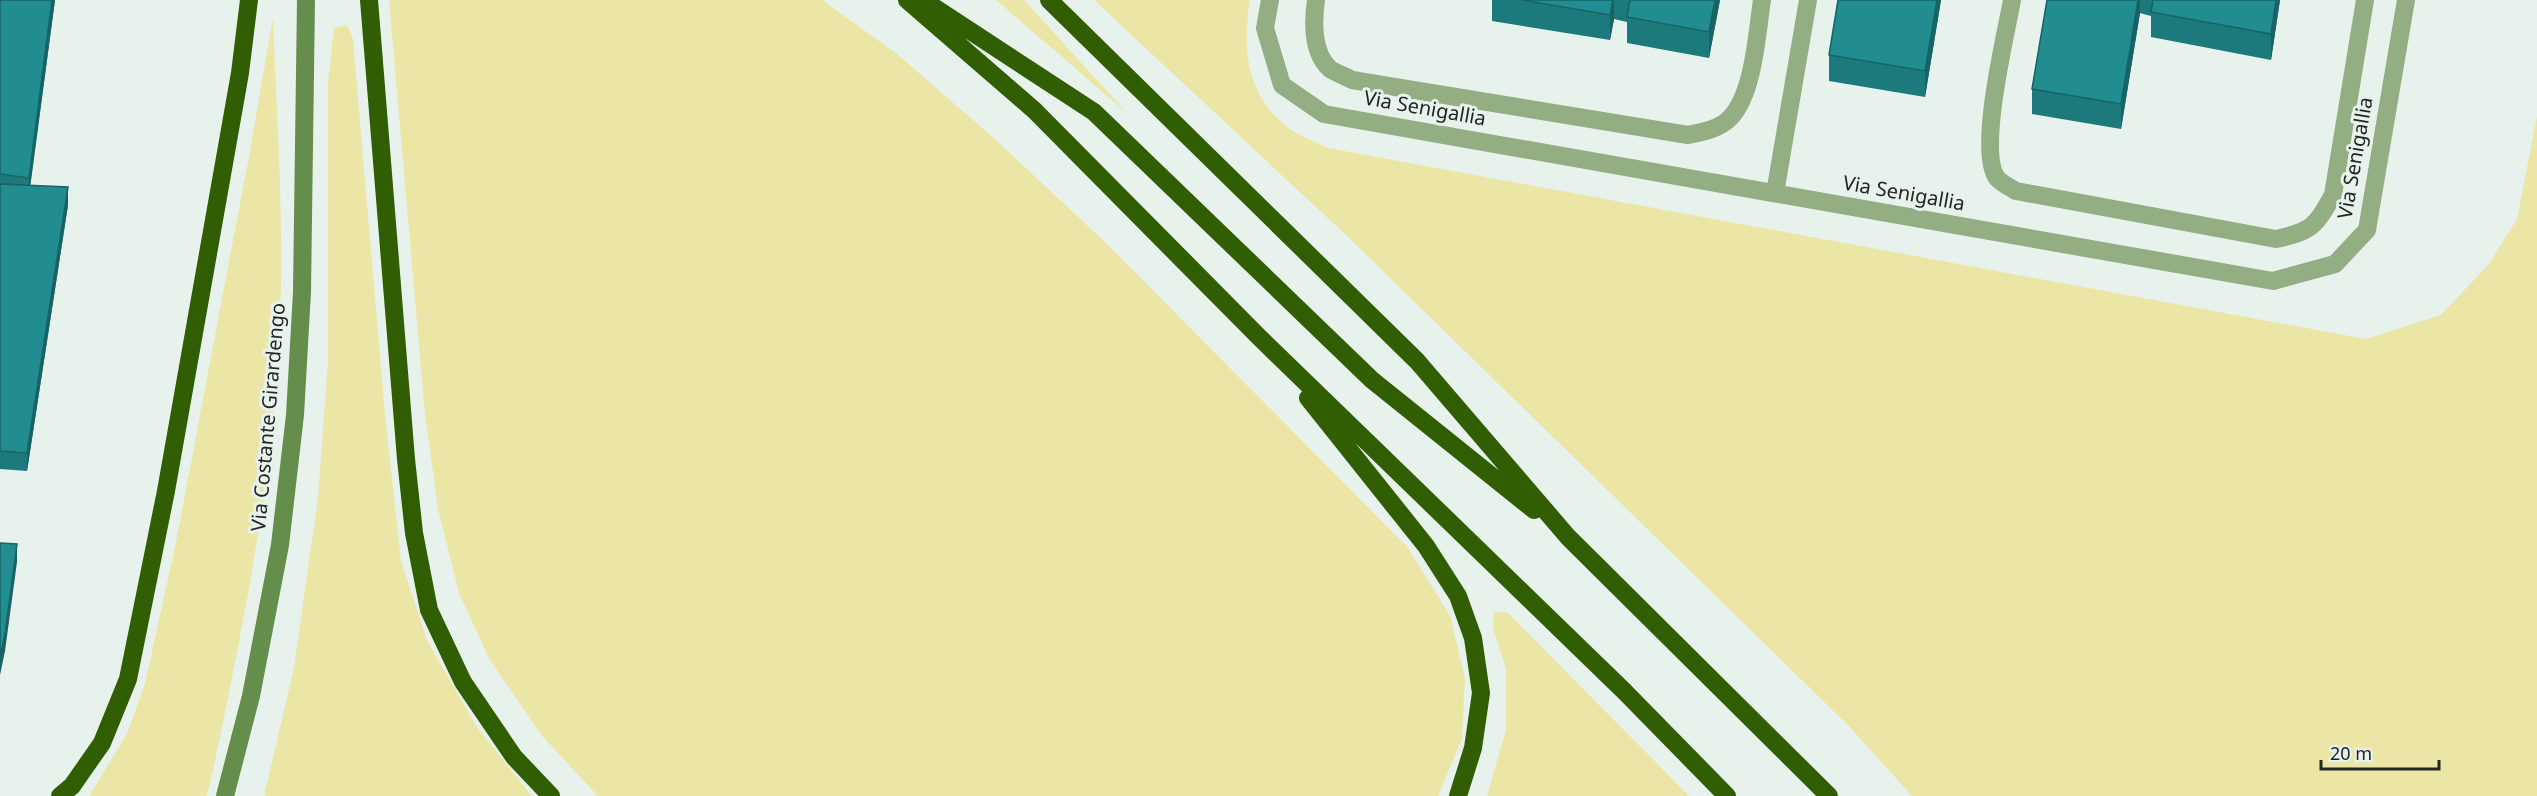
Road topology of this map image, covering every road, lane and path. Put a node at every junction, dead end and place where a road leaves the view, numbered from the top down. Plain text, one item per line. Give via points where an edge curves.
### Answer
1 (249, 0) edge
2 (306, 0) edge
3 (369, 0) edge
4 (907, 0) edge
5 (923, 0) edge
6 (1049, 0) edge
7 (1270, 0) edge
8 (1316, 0) edge
9 (1762, 0) edge
10 (1808, 0) edge
11 (2012, 0) edge
12 (2365, 0) edge
13 (2406, 0) edge
14 (1775, 193) junction
15 (1260, 338) junction
16 (1568, 537) junction
17 (60, 796) edge
18 (225, 796) edge
19 (551, 796) edge
20 (1458, 796) edge
21 (1727, 796) edge
22 (1829, 796) edge

1 - 17 highway via 240,73 166,491 128,679 102,743 72,786
2 - 18 street, Via Costante Girardengo via 302,280 295,415 280,545 251,696
3 - 19 highway via 406,459 414,533 429,610 463,682 514,757
4 - 15 highway via 1034,110
5 - 16 highway via 1094,112 1372,380
6 - 16 highway via 1417,361
7 - 14 lane, Via Senigallia via 1265,28 1282,85 1324,114
8 - 9 lane via 1313,23 1321,54 1330,69 1352,80 1688,135 1710,130 1731,117 1744,95
10 - 14 lane
11 - 12 lane via 1991,120 1990,156 1997,178 2016,191 2276,239 2303,233 2319,220 2333,195
13 - 14 lane, Via Senigallia via 2367,230 2335,264 2273,281
15 - 20 highway via 1426,546 1458,596 1473,638 1481,693 1473,748
15 - 21 highway
16 - 22 highway

